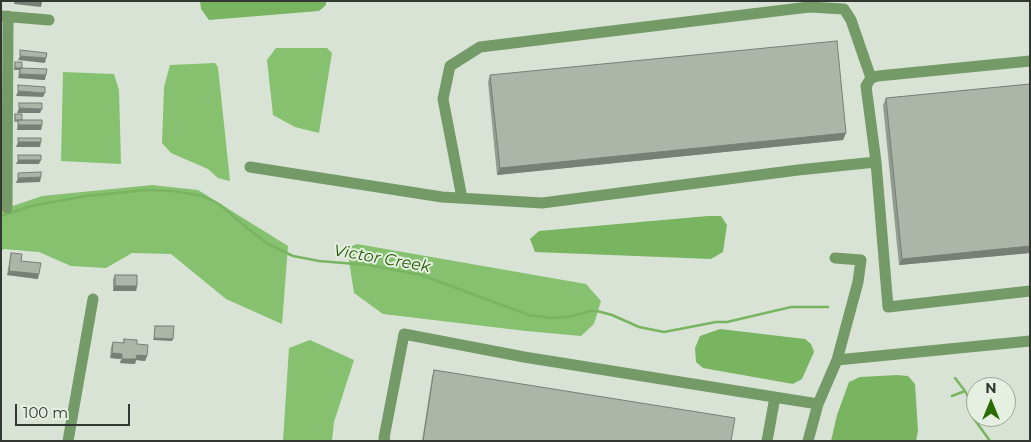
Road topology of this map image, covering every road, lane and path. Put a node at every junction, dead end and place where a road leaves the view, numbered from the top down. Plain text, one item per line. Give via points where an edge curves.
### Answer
1 (4, 16) edge
2 (49, 20) dead end
3 (1030, 61) edge
4 (871, 78) junction
5 (876, 162) junction
6 (250, 167) dead end
7 (462, 198) junction
8 (7, 208) dead end
9 (835, 258) dead end
10 (1030, 291) edge
11 (92, 299) dead end
12 (1030, 341) edge
13 (837, 360) junction
14 (776, 397) junction
15 (818, 404) junction
16 (68, 441) edge
17 (385, 441) edge
18 (767, 441) edge
19 (808, 441) edge

1 - 2 street
1 - 8 street
3 - 4 street
4 - 5 street via 866,86
4 - 7 street via 848,15 844,10 826,8 809,7 480,47 450,66 443,99
5 - 7 street via 542,203
5 - 10 street via 888,307
6 - 7 street
9 - 13 street via 861,260
11 - 16 street
12 - 13 street
13 - 15 street
14 - 15 street
14 - 17 street via 524,357 404,334
14 - 18 street
15 - 19 street

